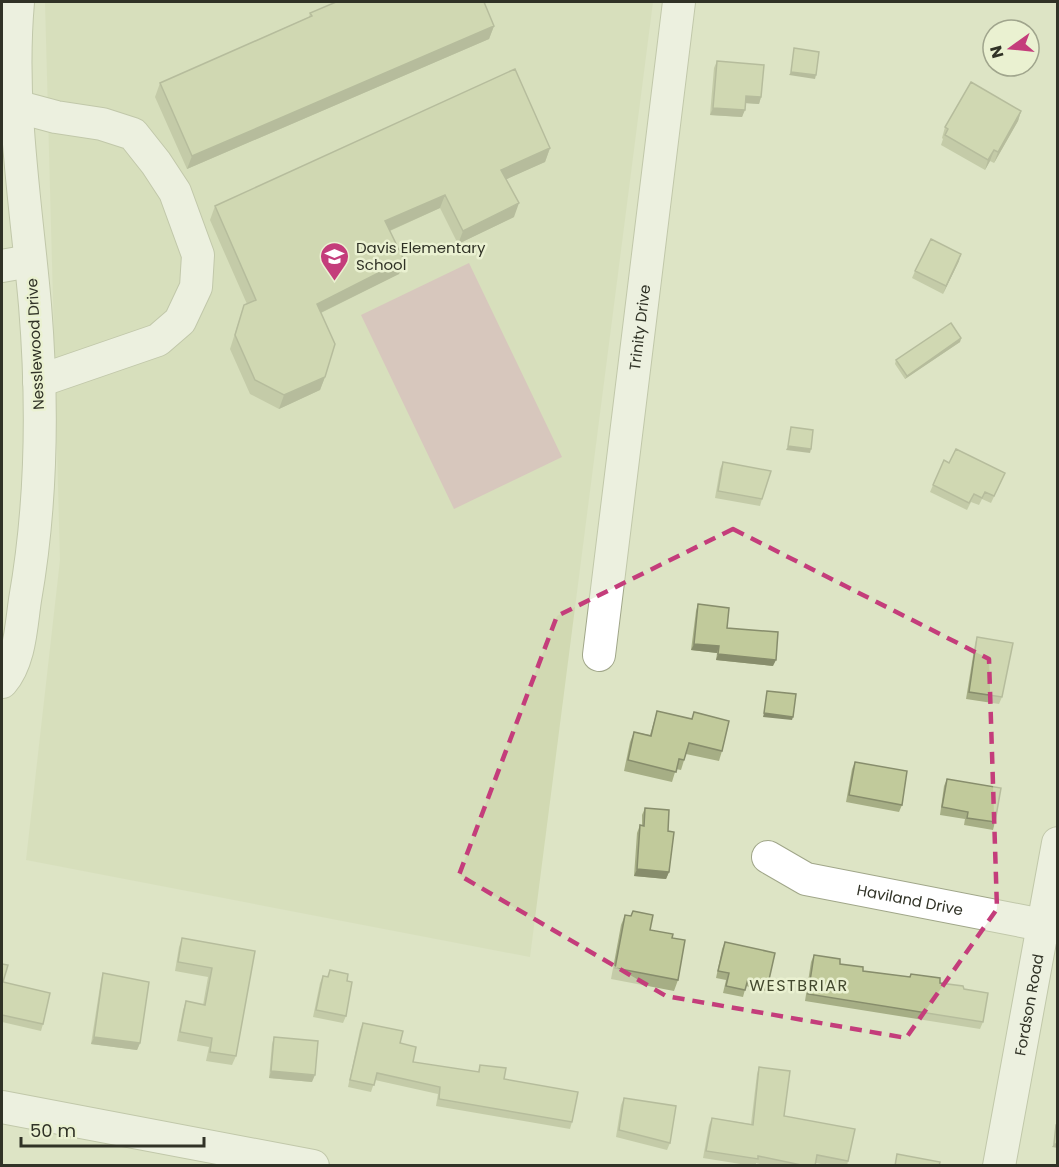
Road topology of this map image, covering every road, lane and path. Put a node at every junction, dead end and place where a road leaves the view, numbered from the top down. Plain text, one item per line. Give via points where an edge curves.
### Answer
1 (18, 2) edge
2 (679, 2) edge
3 (15, 106) junction
4 (16, 263) edge
5 (39, 381) junction
6 (599, 655) dead end
7 (2, 681) edge
8 (1058, 843) edge
9 (768, 857) dead end
10 (1050, 926) edge
11 (2, 1107) edge
12 (313, 1166) edge
13 (999, 1166) edge

1 - 3 street, Nesslewood Drive
2 - 6 street, Trinity Drive
3 - 4 street, Nesslewood Drive
3 - 5 street via 133,134 175,192 198,255 196,286 180,321 158,340
4 - 5 street, Nesslewood Drive
5 - 7 street, Nesslewood Drive via 39,458 28,586 11,671
8 - 10 street, Fordson Road
9 - 10 street, Haviland Drive via 806,879
10 - 13 street, Fordson Road
11 - 12 street

